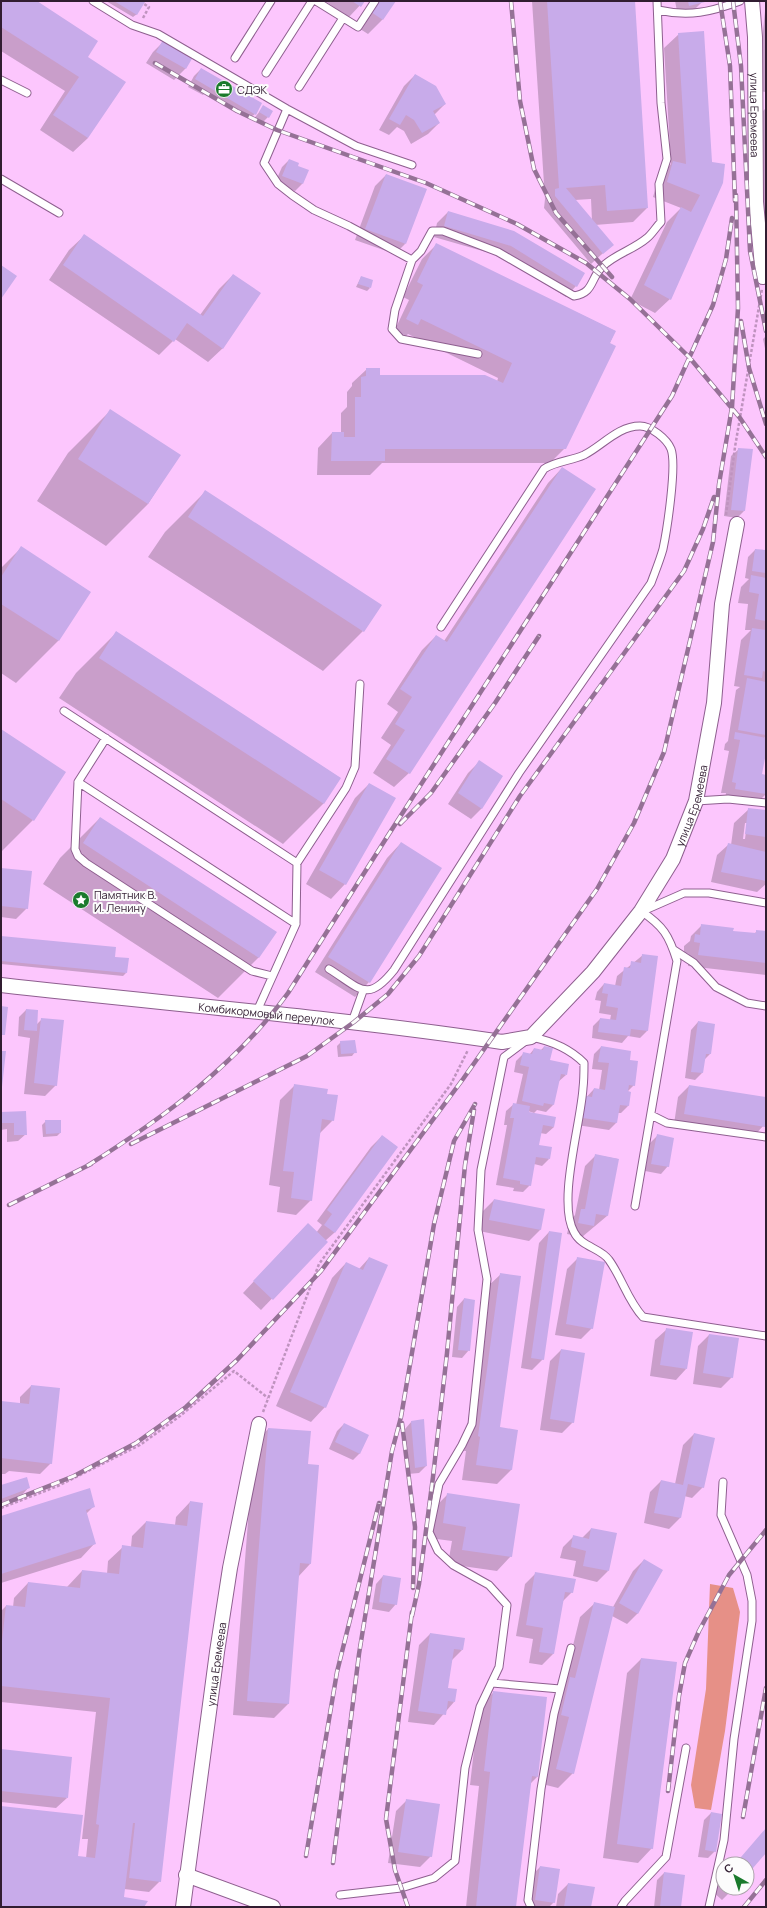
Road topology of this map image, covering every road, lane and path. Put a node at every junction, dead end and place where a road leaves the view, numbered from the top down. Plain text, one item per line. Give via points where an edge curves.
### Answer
1 (93, 1) edge
2 (271, 1) edge
3 (312, 1) edge
4 (316, 1) edge
5 (375, 1) edge
6 (657, 1) edge
7 (740, 1) edge
8 (752, 1) edge
9 (144, 4) dead end
10 (658, 10) junction
11 (343, 18) junction
12 (137, 27) junction
13 (235, 58) dead end
14 (266, 73) dead end
15 (1, 80) edge
16 (299, 87) dead end
17 (27, 93) dead end
18 (287, 109) junction
19 (412, 165) dead end
20 (1, 179) edge
21 (59, 212) dead end
22 (412, 260) junction
23 (765, 280) edge
24 (478, 354) dead end
25 (737, 524) joint
26 (441, 627) dead end
27 (360, 684) dead end
28 (64, 711) dead end
29 (106, 738) junction
30 (78, 782) junction
31 (696, 801) junction
32 (766, 803) edge
33 (297, 863) junction
34 (766, 904) edge
35 (641, 911) junction
36 (296, 924) junction
37 (674, 950) junction
38 (329, 969) dead end
39 (272, 976) junction
40 (1, 984) edge
41 (363, 991) junction
42 (766, 1006) edge
43 (257, 1011) junction
44 (352, 1022) junction
45 (531, 1037) junction
46 (474, 1039) junction
47 (651, 1115) junction
48 (766, 1137) edge
49 (635, 1206) dead end
50 (766, 1336) edge
51 (268, 1398) junction
52 (258, 1424) joint
53 (722, 1482) dead end
54 (1, 1508) edge
55 (571, 1648) dead end
56 (492, 1682) junction
57 (560, 1689) junction
58 (686, 1748) dead end
59 (186, 1875) junction
60 (340, 1896) dead end
61 (183, 1907) edge
62 (273, 1907) edge
63 (531, 1907) edge
64 (621, 1907) edge
65 (709, 1907) edge

1 - 12 lane
2 - 13 lane
3 - 14 lane
4 - 11 lane
5 - 11 lane via 358,28
6 - 10 lane
7 - 10 lane via 694,14
8 - 23 street, улица Еремеева via 755,37 756,202
9 - 12 path via 149,7
10 - 22 lane via 661,103 667,159 659,184 661,222 646,238 608,261 598,272 590,288 582,295 574,296 498,252 443,231 432,231 421,251
11 - 16 lane
12 - 18 lane via 158,34
15 - 17 lane
18 - 19 lane via 356,146
18 - 22 lane via 264,163 278,184 314,210
20 - 21 lane
22 - 24 lane via 395,310 392,329 401,339
23 - 25 path via 735,447 726,517
25 - 31 street, улица Еремеева via 722,604 714,703
26 - 41 lane via 544,469 583,455 626,428 641,426 652,430 671,449 673,474 663,550 651,583 519,772 394,970 383,985
27 - 33 lane via 355,767 346,788
28 - 29 lane
29 - 30 lane
29 - 33 lane
30 - 36 lane
30 - 39 lane via 74,839 78,856 252,971
31 - 32 lane via 728,799
31 - 35 street, улица Еремеева via 673,859
33 - 36 lane
34 - 35 lane via 708,893 684,892
35 - 37 lane via 656,921 671,940
35 - 45 street, улица Еремеева via 593,972
36 - 39 lane
37 - 42 lane via 694,963 716,987 747,1003
37 - 47 lane via 677,960
38 - 41 lane
39 - 43 lane
40 - 43 street, Комбикормовый переулок
41 - 44 lane
43 - 44 street, Комбикормовый переулок
44 - 46 street, Комбикормовый переулок
45 - 46 street, Комбикормовый переулок via 502,1042
45 - 50 lane via 548,1040 573,1053 584,1063 584,1087 569,1186 568,1213 574,1233 589,1247 607,1256 635,1308 643,1317
45 - 56 lane via 504,1057 481,1170 478,1230 487,1279 472,1424 439,1484 429,1532 438,1551 453,1566 489,1584 507,1605 499,1667
46 - 51 path via 451,1084 320,1264
47 - 48 lane via 667,1123
47 - 49 lane
51 - 52 path
51 - 54 path via 234,1371 140,1445 58,1486
52 - 59 street, улица Еремеева via 216,1652
53 - 65 lane via 721,1515 747,1575 752,1601 752,1621 734,1739 724,1840
55 - 57 lane
56 - 57 lane
56 - 60 lane via 480,1708 465,1768 455,1861 434,1878 401,1888
57 - 63 lane via 541,1789 528,1900
58 - 64 lane via 666,1857
59 - 61 street, улица Еремеева
59 - 62 street

